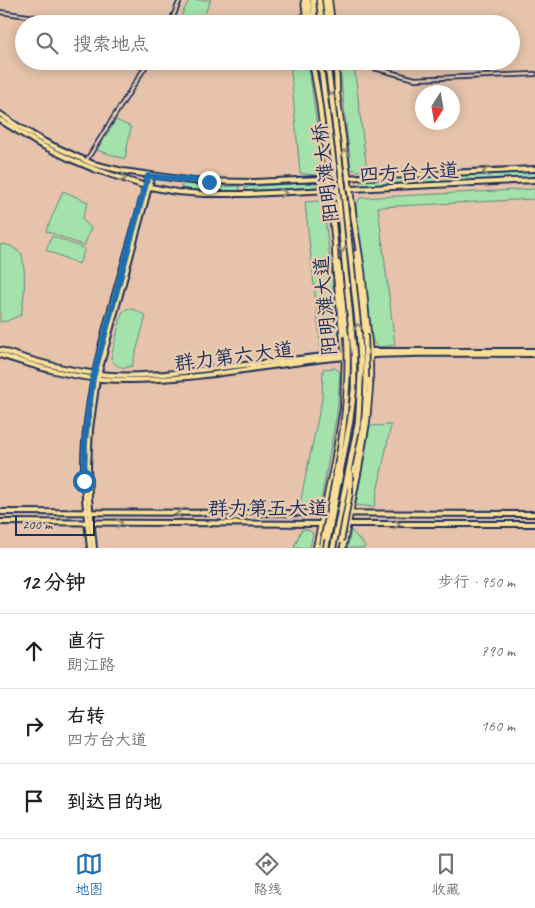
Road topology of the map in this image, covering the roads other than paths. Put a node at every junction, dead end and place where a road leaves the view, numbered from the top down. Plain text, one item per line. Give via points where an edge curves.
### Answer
1 (180, 0) edge
2 (306, 0) edge
3 (312, 0) edge
4 (319, 0) edge
5 (326, 0) edge
6 (329, 0) edge
7 (0, 12) edge
8 (21, 15) edge
9 (174, 15) edge
10 (308, 15) edge
11 (309, 15) edge
12 (314, 15) edge
13 (321, 15) edge
14 (328, 15) edge
15 (330, 15) edge
16 (143, 70) edge
17 (315, 70) edge
18 (321, 70) edge
19 (328, 70) edge
20 (335, 70) edge
21 (382, 70) edge
22 (535, 74) edge
23 (0, 114) edge
24 (0, 120) edge
25 (86, 161) junction
26 (535, 169) edge
27 (150, 176) junction
28 (349, 178) junction
29 (329, 179) junction
30 (535, 180) edge
31 (147, 187) junction
32 (350, 190) junction
33 (330, 191) junction
34 (354, 220) junction
35 (335, 245) junction
36 (0, 350) edge
37 (370, 353) junction
38 (535, 353) edge
39 (0, 355) edge
40 (345, 355) junction
41 (96, 376) junction
42 (348, 376) junction
43 (366, 378) junction
44 (352, 410) junction
45 (359, 412) junction
46 (343, 462) junction
47 (350, 462) junction
48 (335, 482) junction
49 (350, 492) junction
50 (0, 512) edge
51 (88, 514) junction
52 (323, 514) junction
53 (350, 514) junction
54 (535, 514) edge
55 (0, 522) edge
56 (89, 522) junction
57 (321, 524) junction
58 (348, 524) junction
59 (535, 524) edge
60 (90, 548) edge
61 (94, 548) edge
62 (316, 548) edge
63 (322, 548) edge
64 (326, 548) edge
65 (333, 548) edge
66 (342, 548) edge

1 - 9 street
2 - 10 highway
2 - 11 highway
3 - 12 highway
4 - 13 highway
5 - 14 highway
6 - 15 highway
7 - 8 street
16 - 25 street
17 - 29 highway, 阳明滩大道
18 -> 44 highway, 阳明滩大桥, bridge via 352,334
45 -> 19 highway, 阳明滩大桥, bridge via 360,341
28 -> 20 highway, 阳明滩大道
21 - 22 street via 415,79
23 - 25 main road, 四方台大道 via 46,142
24 -> 31 main road, 四方台大道 via 70,159
25 - 27 main road, 四方台大道
26 -> 28 main road, 四方台大道
27 - 29 main road, 四方台大道 via 230,183
27 - 31 main road
28 - 29 main road, 四方台大道
28 - 32 highway, 阳明滩大道
29 - 33 highway, 阳明滩大道
30 - 32 main road, 四方台大道
31 -> 33 main road, 四方台大道 via 211,194
31 - 41 main road
32 - 33 main road, 四方台大道
32 - 34 highway, 阳明滩大道
33 - 35 highway, 阳明滩大道
34 - 37 highway, 阳明滩大道
34 - 43 highway, bridge via 366,343
35 - 40 highway, 阳明滩大道
35 - 42 highway, bridge via 347,336
36 - 41 main road, 群力第六大道
37 - 38 main road, 群力第六大道
37 - 40 main road, 群力第六大道
37 - 53 highway, 阳明滩大道 via 368,413
39 - 41 main road, 群力第六大道 via 30,365
40 - 41 main road, 群力第六大道 via 165,374
40 - 52 highway, 阳明滩大道 via 343,409
41 - 51 main road via 84,452
42 - 44 highway, bridge
42 - 48 highway, bridge
43 - 45 highway, bridge
43 - 49 highway, bridge via 364,419
44 - 46 highway, 阳明滩大桥, bridge
45 - 47 highway, 阳明滩大桥, bridge
46 - 48 highway, bridge
46 - 64 highway, 阳明滩大桥, bridge
47 - 49 highway, bridge
47 - 65 highway, 阳明滩大桥, bridge
48 - 63 highway, bridge
49 - 66 highway, bridge
50 - 51 main road, 群力第五大道
52 -> 51 main road, 群力第五大道
51 - 56 main road
52 - 53 main road, 群力第五大道
52 - 57 highway, 阳明滩大道
53 - 54 main road, 群力第五大道
53 - 58 highway, 阳明滩大道
55 - 56 main road, 群力第五大道
56 -> 57 main road, 群力第五大道
56 - 60 main road
56 - 61 main road
57 - 58 main road, 群力第五大道
57 - 62 highway, 阳明滩大道
58 -> 59 main road, 群力第五大道
58 - 66 highway, 阳明滩大道

